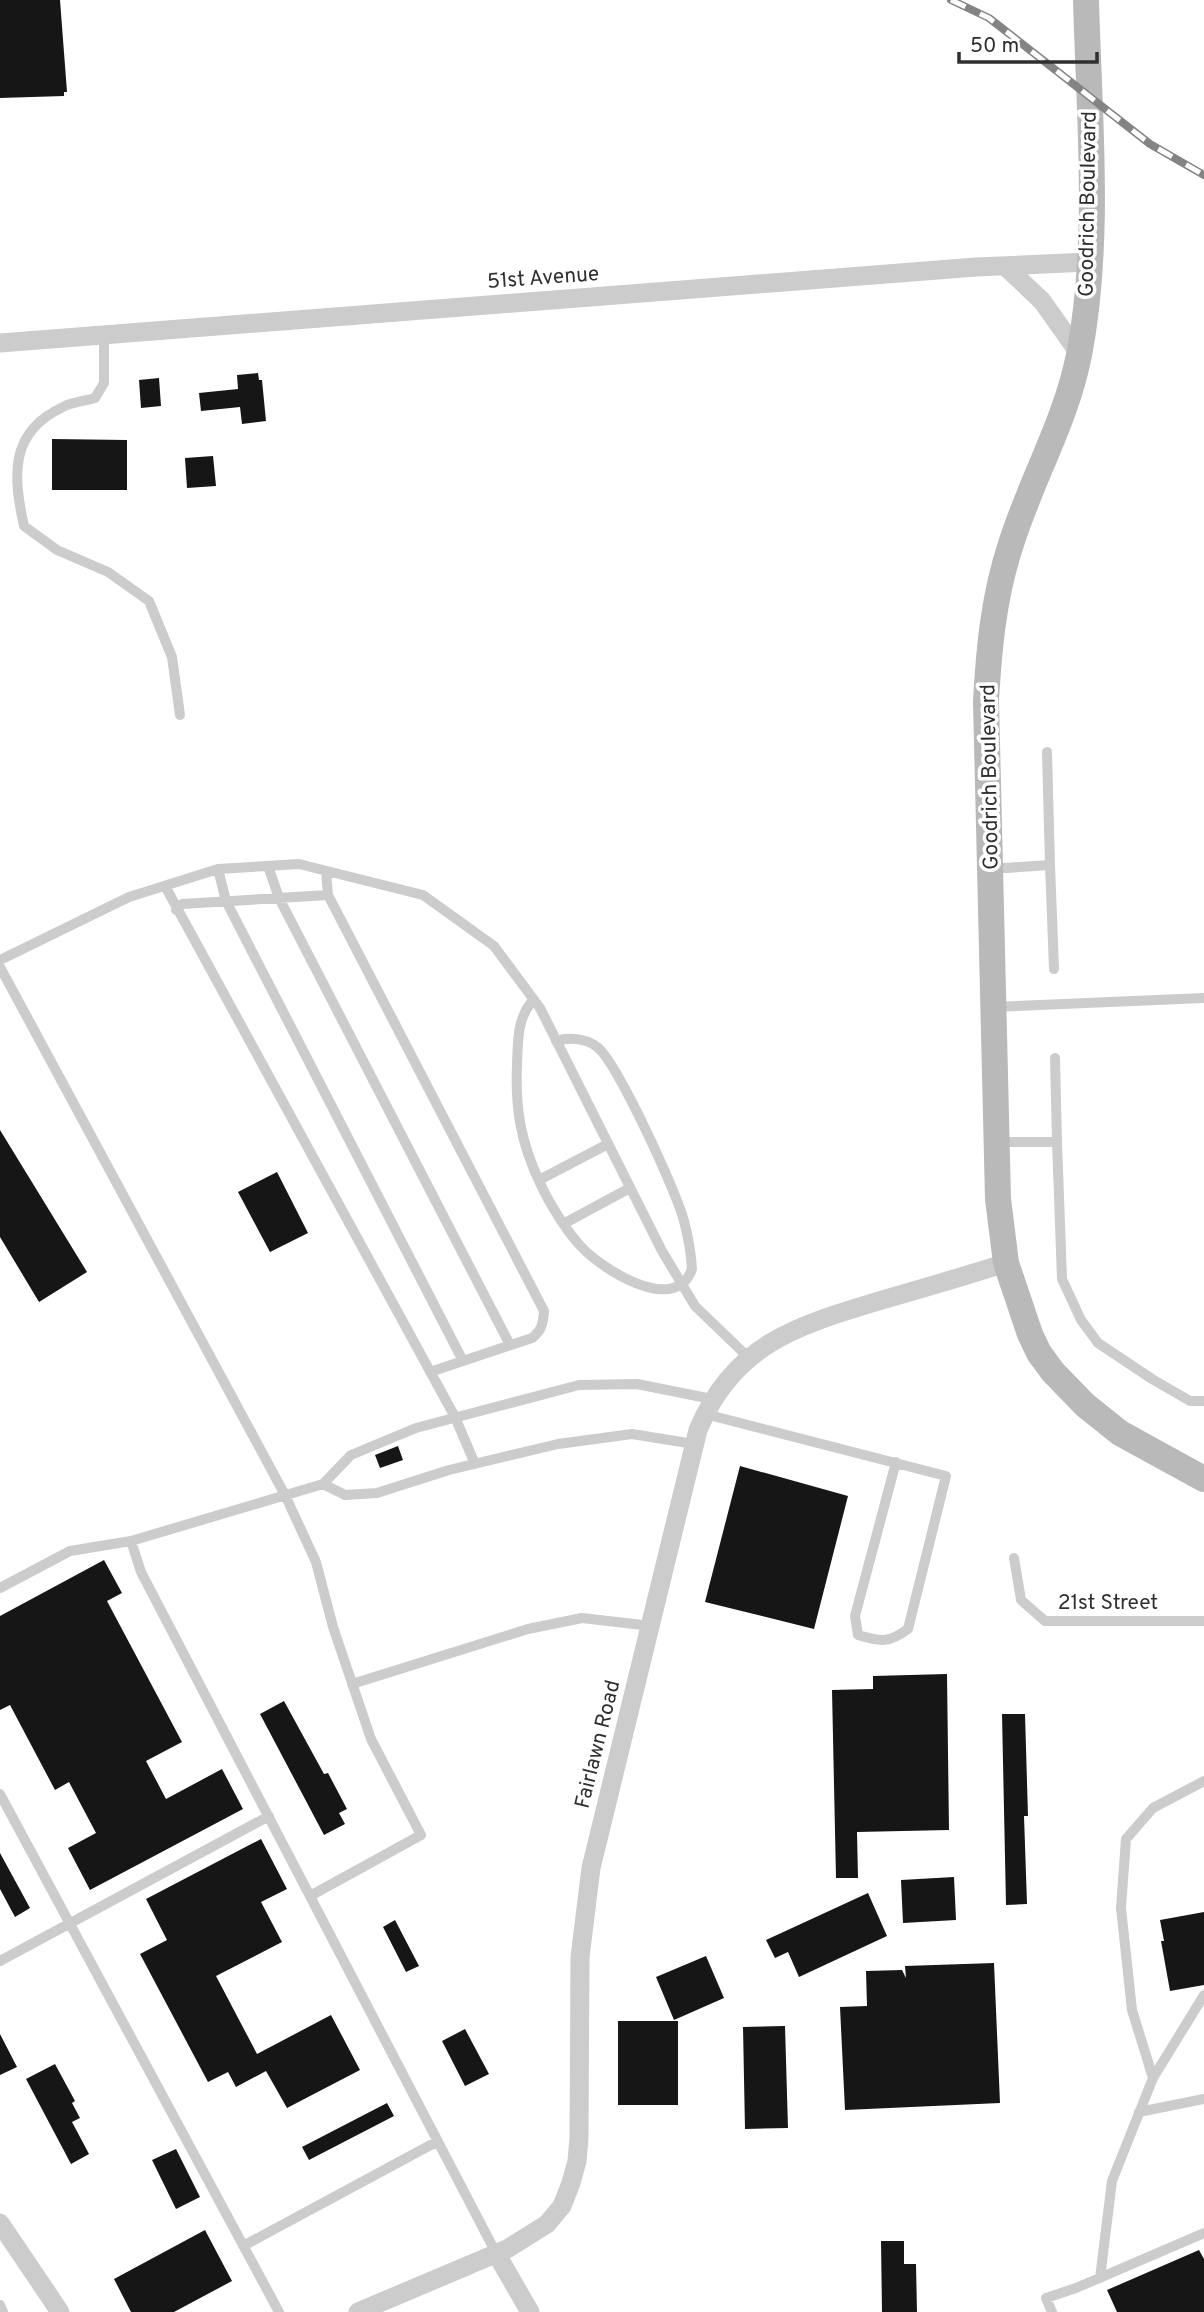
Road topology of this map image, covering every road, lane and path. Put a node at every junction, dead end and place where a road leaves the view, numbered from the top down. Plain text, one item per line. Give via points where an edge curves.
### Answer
1 (1086, 0) edge
2 (1089, 262) junction
3 (1005, 265) junction
4 (104, 335) junction
5 (0, 342) edge
6 (1079, 353) junction
7 (180, 715) dead end
8 (1047, 752) dead end
9 (1050, 865) junction
10 (268, 866) junction
11 (218, 869) junction
12 (990, 869) junction
13 (326, 871) junction
14 (165, 886) junction
15 (328, 895) junction
16 (279, 898) junction
17 (226, 901) junction
18 (176, 910) junction
19 (0, 960) edge
20 (0, 967) edge
21 (1054, 969) dead end
22 (1204, 998) edge
23 (533, 1000) junction
24 (993, 1007) junction
25 (556, 1041) junction
26 (1055, 1058) dead end
27 (996, 1142) junction
28 (1057, 1142) junction
29 (608, 1144) junction
30 (539, 1181) junction
31 (630, 1188) junction
32 (565, 1223) junction
33 (1006, 1263) junction
34 (681, 1283) junction
35 (510, 1345) junction
36 (748, 1357) junction
37 (463, 1361) junction
38 (430, 1372) junction
39 (1204, 1401) edge
40 (708, 1406) junction
41 (455, 1417) junction
42 (694, 1444) junction
43 (896, 1462) junction
44 (475, 1464) junction
45 (1204, 1479) edge
46 (323, 1484) junction
47 (285, 1495) junction
48 (131, 1541) junction
49 (1014, 1558) dead end
50 (0, 1588) edge
51 (1204, 1621) edge
52 (651, 1626) junction
53 (352, 1684) junction
54 (1204, 1781) edge
55 (0, 1794) edge
56 (269, 1816) junction
57 (310, 1896) junction
58 (69, 1923) junction
59 (0, 1961) edge
60 (1204, 1996) edge
61 (1153, 2078) junction
62 (1204, 2099) edge
63 (1139, 2112) junction
64 (438, 2141) junction
65 (0, 2222) edge
66 (1204, 2233) edge
67 (243, 2246) junction
68 (496, 2253) junction
69 (1100, 2278) junction
70 (60, 2312) edge
71 (279, 2312) edge
72 (358, 2312) edge
73 (530, 2312) edge
74 (1052, 2312) edge

1 - 2 street, Goodrich Boulevard
2 - 3 street, 51st Avenue
2 - 6 street, Goodrich Boulevard
3 - 4 street, 51st Avenue
3 - 6 street via 1042,301
4 - 5 street, 51st Avenue
4 - 7 lane via 104,383 95,398 63,407 32,427 17,457 16,490 24,526 57,550 108,572 149,601 172,657
6 - 12 street, Goodrich Boulevard via 1062,417 1011,542 994,610 986,701
8 - 9 lane
9 - 12 lane
9 - 21 lane
10 - 11 lane
10 - 13 lane via 299,864
10 - 16 lane
11 - 14 lane
11 - 17 lane
12 - 24 street, Goodrich Boulevard
13 - 15 lane
13 - 23 lane via 423,895 494,946
14 - 18 lane
14 - 19 lane via 130,897
15 - 16 lane
15 - 35 lane via 544,1311 539,1332
16 - 17 lane
16 - 35 lane
17 - 18 lane via 182,904
17 - 37 lane
18 - 38 lane
20 - 47 lane
22 - 24 lane
23 - 25 lane
23 - 30 lane via 519,1026 516,1088 522,1138
24 - 27 street, Goodrich Boulevard
25 - 29 lane
25 - 34 lane via 589,1041 617,1075 684,1219 692,1269
26 - 28 lane
27 - 28 lane
27 - 33 street, Goodrich Boulevard
28 - 39 lane via 1062,1279 1081,1320 1098,1343 1152,1380 1190,1401
29 - 30 lane
29 - 31 lane
30 - 32 lane
31 - 32 lane
31 - 34 lane
32 - 34 lane via 578,1243 639,1286 667,1289
33 - 36 street, Fairlawn Road via 827,1317
33 - 45 street, Goodrich Boulevard via 1030,1334 1053,1372 1120,1433
34 - 36 lane via 695,1306
35 - 37 lane
36 - 40 street, Fairlawn Road
37 - 38 lane
38 - 41 lane
40 - 41 lane via 637,1384 579,1385
40 - 42 street, Fairlawn Road
40 - 43 lane
41 - 44 lane
41 - 46 lane via 351,1455
42 - 44 lane via 632,1434 558,1444
42 - 52 street, Fairlawn Road
43 - 43 lane via 946,1476 908,1629 894,1639 873,1640 858,1635 855,1616
44 - 46 lane via 377,1493 345,1495
46 - 47 lane
47 - 48 lane
47 - 53 lane via 316,1562
48 - 50 lane via 70,1551
48 - 56 lane via 141,1572
49 - 51 lane, 21st Street via 1021,1600 1045,1621
52 - 53 lane via 582,1618 528,1629
52 - 68 street, Fairlawn Road via 601,1823 584,1912 577,2161 562,2206 547,2224
53 - 57 lane via 371,1739 421,1835
54 - 61 lane via 1153,1808 1126,1839 1121,1908 1132,2010
55 - 58 lane
56 - 57 lane
56 - 58 lane
57 - 64 lane
58 - 59 lane
58 - 67 lane
60 - 61 lane
61 - 63 lane
62 - 63 lane
63 - 69 lane via 1112,2181
64 - 67 lane
64 - 68 lane
65 - 70 street
66 - 69 lane
67 - 71 lane
68 - 72 street, Fairlawn Road
68 - 73 street
69 - 74 lane via 1046,2298

